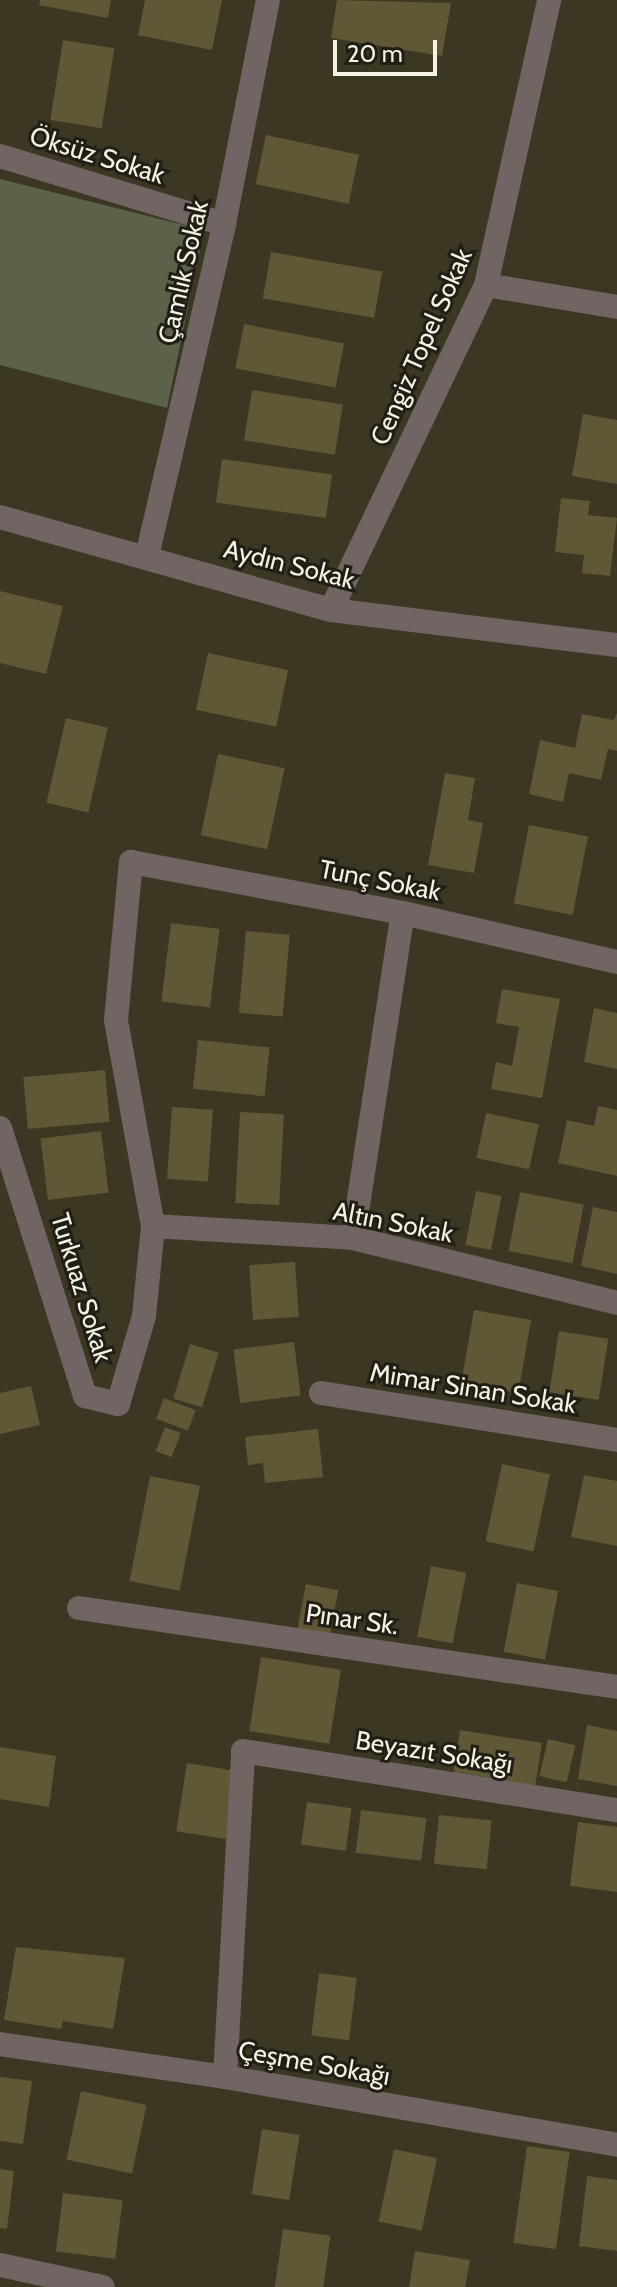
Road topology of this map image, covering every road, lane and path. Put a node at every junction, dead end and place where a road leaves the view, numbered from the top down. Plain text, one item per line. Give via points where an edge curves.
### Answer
1 (268, 0) edge
2 (549, 0) edge
3 (0, 156) edge
4 (224, 224) junction
5 (486, 285) junction
6 (617, 307) edge
7 (0, 517) edge
8 (147, 556) junction
9 (331, 610) junction
10 (617, 645) edge
11 (403, 913) junction
12 (617, 962) edge
13 (0, 1128) edge
14 (153, 1226) junction
15 (353, 1238) junction
16 (617, 1303) edge
17 (321, 1393) dead end
18 (617, 1440) edge
19 (79, 1608) dead end
20 (617, 1687) edge
21 (617, 1810) edge
22 (0, 2044) edge
23 (225, 2077) junction
24 (617, 2145) edge
25 (0, 2265) edge
26 (103, 2287) edge

1 - 4 street, Çamlık Sokak
2 - 5 street, Cengiz Topel Sokak
3 - 4 street, Öksüz Sokak
4 - 8 street, Çamlık Sokak
5 - 6 street
5 - 9 street, Cengiz Topel Sokak
7 - 8 street, Aydın Sokak
8 - 9 street, Aydın Sokak
9 - 10 street, Aydın Sokak
11 - 12 street, Tunç Sokak
11 - 14 street, Tunç Sokak via 131,862 116,1020
11 - 15 street
13 - 14 street, Turkuaz Sokak via 85,1396 118,1404 144,1316
14 - 15 street, Altın Sokak
15 - 16 street, Altın Sokak
17 - 18 street, Mimar Sinan Sokak
19 - 20 street, Pınar Sk.
21 - 23 street, Beyazıt Sokağı via 243,1751
22 - 23 street, Çeşme Sokağı
23 - 24 street, Çeşme Sokağı
25 - 26 street

